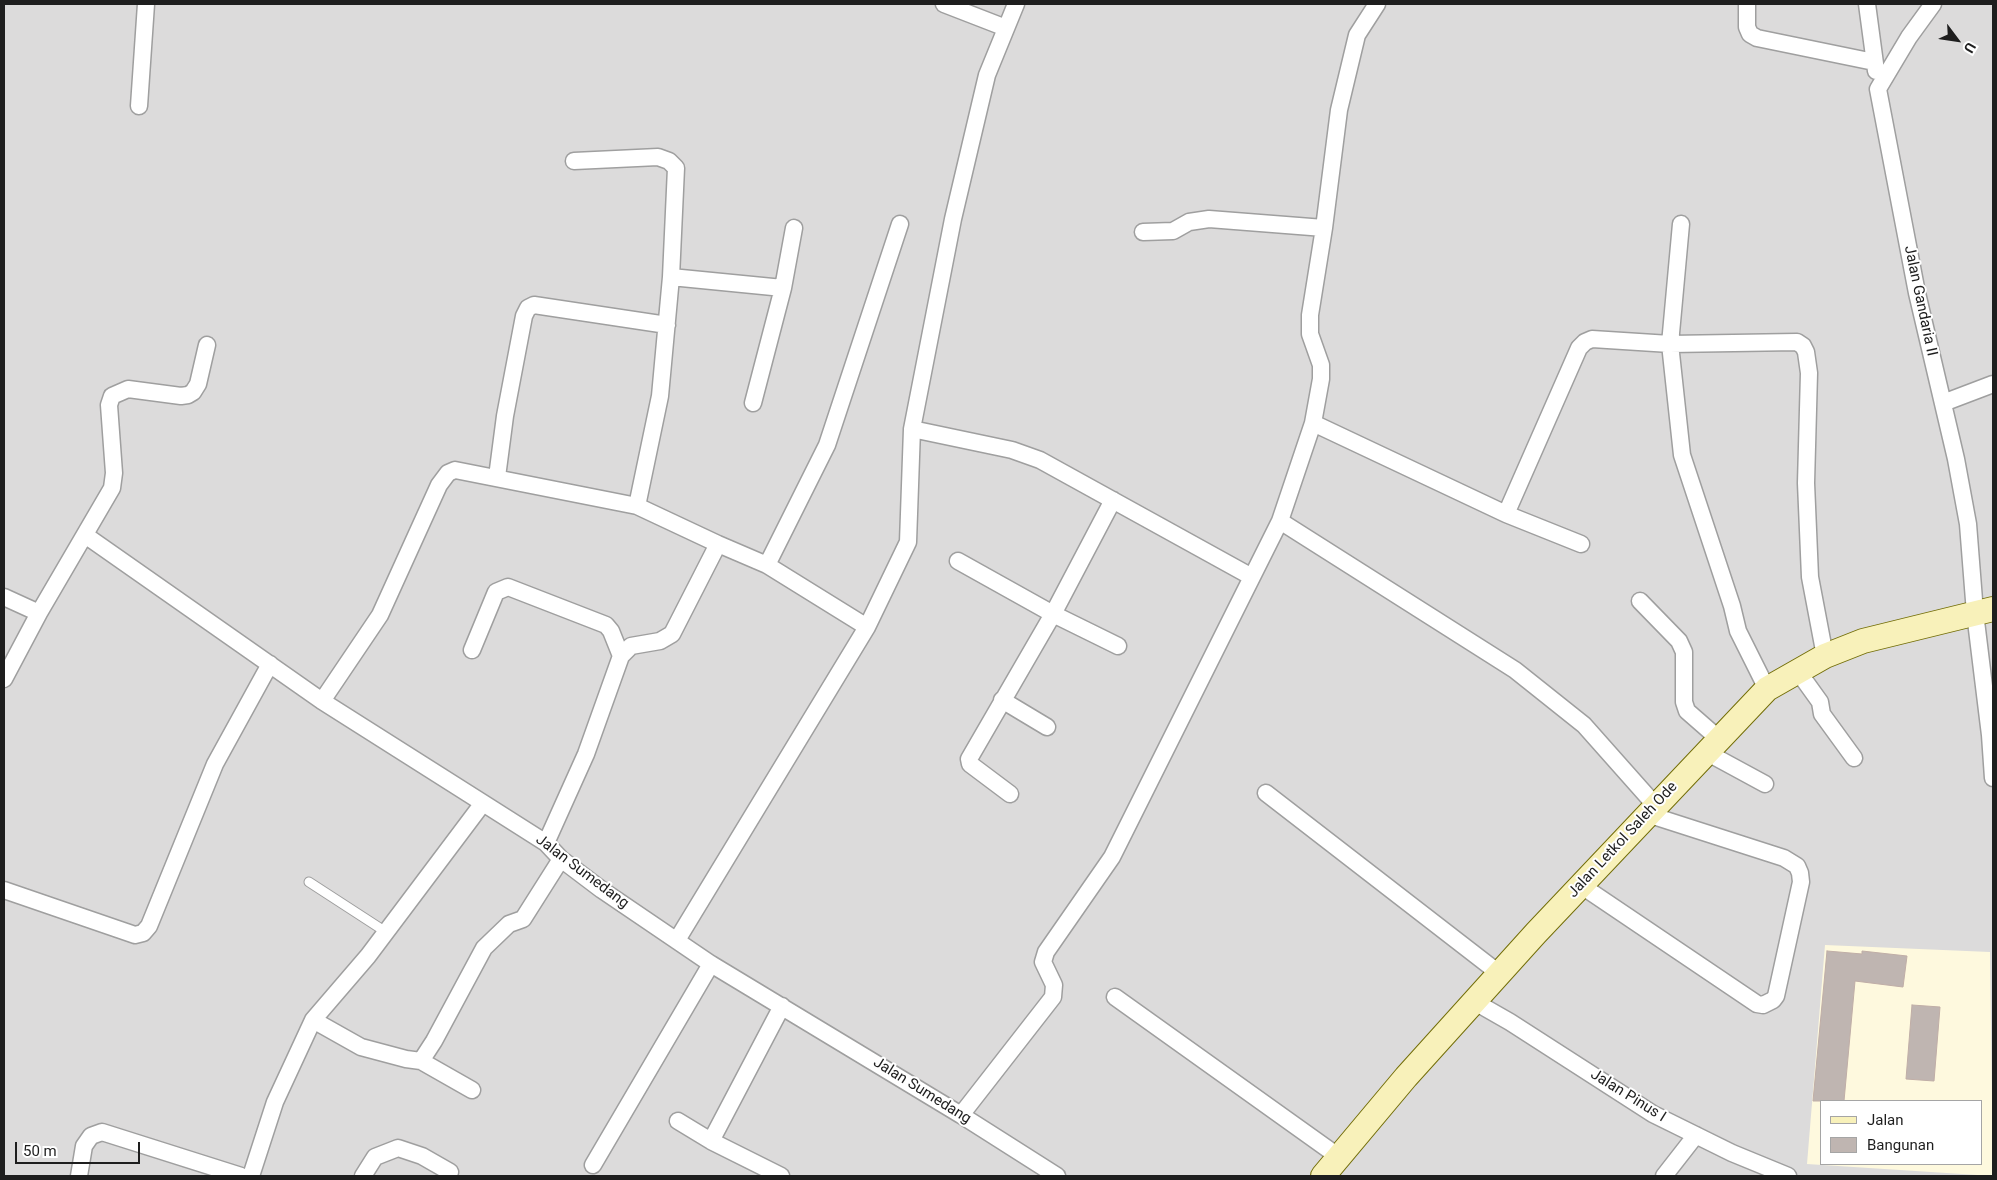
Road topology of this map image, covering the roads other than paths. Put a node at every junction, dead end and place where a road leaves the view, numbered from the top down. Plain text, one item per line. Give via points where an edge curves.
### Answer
1 (146, 4) edge
2 (944, 4) edge
3 (1016, 4) edge
4 (1376, 4) edge
5 (1746, 4) edge
6 (1867, 4) edge
7 (1934, 4) edge
8 (1006, 28) junction
9 (1874, 62) junction
10 (1878, 90) junction
11 (139, 106) dead end
12 (574, 160) dead end
13 (900, 224) dead end
14 (1681, 224) dead end
15 (794, 228) dead end
16 (1324, 228) junction
17 (1143, 232) dead end
18 (671, 277) junction
19 (783, 288) junction
20 (667, 325) junction
21 (1670, 344) junction
22 (207, 345) dead end
23 (1993, 384) edge
24 (753, 403) dead end
25 (1943, 404) junction
26 (1313, 423) junction
27 (912, 429) junction
28 (497, 477) junction
29 (1113, 500) junction
30 (637, 506) junction
31 (1506, 514) junction
32 (1280, 521) junction
33 (85, 535) junction
34 (718, 544) junction
35 (1581, 544) dead end
36 (958, 561) dead end
37 (767, 565) junction
38 (1252, 577) junction
39 (4, 597) edge
40 (1640, 601) dead end
41 (1984, 611) edge
42 (38, 613) junction
43 (1053, 614) junction
44 (867, 628) junction
45 (1118, 646) dead end
46 (472, 650) dead end
47 (621, 656) junction
48 (1825, 656) junction
49 (270, 664) junction
50 (1797, 670) junction
51 (4, 679) edge
52 (1766, 689) junction
53 (1002, 700) junction
54 (322, 701) junction
55 (1047, 727) dead end
56 (1992, 735) edge
57 (1713, 745) junction
58 (1854, 758) dead end
59 (1993, 778) edge
60 (1765, 784) dead end
61 (1266, 793) dead end
62 (1010, 794) dead end
63 (483, 803) junction
64 (1651, 810) junction
65 (546, 844) junction
66 (561, 859) junction
67 (309, 882) dead end
68 (1582, 886) junction
69 (4, 890) edge
70 (386, 932) junction
71 (677, 940) junction
72 (711, 964) junction
73 (1500, 974) junction
74 (1115, 996) dead end
75 (1475, 1002) junction
76 (782, 1006) junction
77 (314, 1020) junction
78 (421, 1061) junction
79 (472, 1090) dead end
80 (961, 1115) junction
81 (678, 1121) dead end
82 (1696, 1135) junction
83 (711, 1141) junction
84 (1339, 1157) junction
85 (593, 1165) dead end
86 (450, 1172) dead end
87 (79, 1176) edge
88 (241, 1176) edge
89 (251, 1176) edge
90 (363, 1176) edge
91 (780, 1176) edge
92 (1057, 1176) edge
93 (1323, 1176) edge
94 (1664, 1176) edge
95 (1788, 1176) edge

1 - 11 street
2 - 8 street
3 - 8 street
4 - 16 street via 1363,24 1351,54 1339,110
5 - 9 street via 1747,27 1757,38
6 - 9 street, Jalan Gandaria II
7 - 10 street via 1909,37
8 - 27 street via 987,75 960,190
9 - 10 street, Jalan Gandaria II
10 - 25 street, Jalan Gandaria II via 1917,293
12 - 18 street via 658,157 676,168
13 - 37 street via 827,445
14 - 21 street
15 - 19 street
16 - 17 street via 1209,219 1189,222 1173,231
16 - 26 street via 1310,315 1310,334 1321,366
18 - 19 street
18 - 20 street
19 - 24 street
20 - 28 street via 534,305 528,308 505,416
20 - 30 street via 660,396
21 - 31 street via 1592,339 1579,348
21 - 48 street via 1796,342 1806,352 1809,373 1806,483 1810,577
21 - 52 street via 1682,455 1738,631
22 - 33 street via 198,384 188,396 128,389 112,396 109,405 114,473 112,488
23 - 25 street
25 - 41 street, Jalan Gandaria II
26 - 31 street
26 - 32 street
27 - 29 street via 1019,452
27 - 44 street via 908,542
28 - 30 street
28 - 54 street via 455,470 443,477 380,615
29 - 38 street
29 - 43 street
30 - 34 street
31 - 35 street
32 - 38 street
32 - 64 street via 1515,670 1584,725
33 - 42 street
33 - 49 street, Jalan Sumedang
34 - 37 street
34 - 47 street via 672,634 660,641 632,646
36 - 43 street
37 - 44 street
38 - 80 street via 1112,857 1046,952 1043,962 1054,985 1053,997
39 - 42 street
40 - 57 street via 1679,641 1684,652 1684,702 1687,711
41 - 48 street, Jalan Letkol Saleh Ode via 1863,641
41 - 56 street, Jalan Gandaria II
42 - 51 street
43 - 45 street
43 - 53 street
44 - 71 street
46 - 47 street via 496,592 508,587 606,625
47 - 65 street via 586,754
48 - 50 street, Jalan Letkol Saleh Ode
49 - 54 street, Jalan Sumedang
49 - 69 street via 215,764 149,926 143,933 135,934
50 - 52 street, Jalan Letkol Saleh Ode
50 - 58 street via 1820,702 1822,714
52 - 57 street, Jalan Letkol Saleh Ode
53 - 55 street
53 - 62 street via 970,764
54 - 63 street, Jalan Sumedang
56 - 59 street, Jalan Gandaria II
57 - 60 street
57 - 64 street, Jalan Letkol Saleh Ode
61 - 73 street
63 - 65 street, Jalan Sumedang
63 - 70 street
64 - 68 street, Jalan Letkol Saleh Ode
64 - 68 street via 1784,858 1797,866 1801,882 1773,1000 1757,1004
65 - 66 street, Jalan Sumedang
66 - 71 street, Jalan Sumedang
66 - 78 street via 523,919 509,924 484,948
67 - 70 lane
68 - 73 street, Jalan Letkol Saleh Ode
70 - 77 street
71 - 72 street, Jalan Sumedang
72 - 76 street, Jalan Sumedang
72 - 85 street
73 - 75 street, Jalan Letkol Saleh Ode
74 - 84 street
75 - 82 street, Jalan Pinus I via 1654,1114
75 - 84 street, Jalan Letkol Saleh Ode
76 - 80 street, Jalan Sumedang
76 - 83 street
77 - 78 street via 361,1047
77 - 89 street via 275,1102
78 - 79 street
80 - 92 street, Jalan Sumedang
81 - 83 street
82 - 94 street
82 - 95 street, Jalan Pinus I
83 - 91 street
84 - 93 street, Jalan Letkol Saleh Ode
86 - 90 street via 422,1156 398,1148 375,1157
87 - 88 street via 84,1146 91,1136 102,1132

